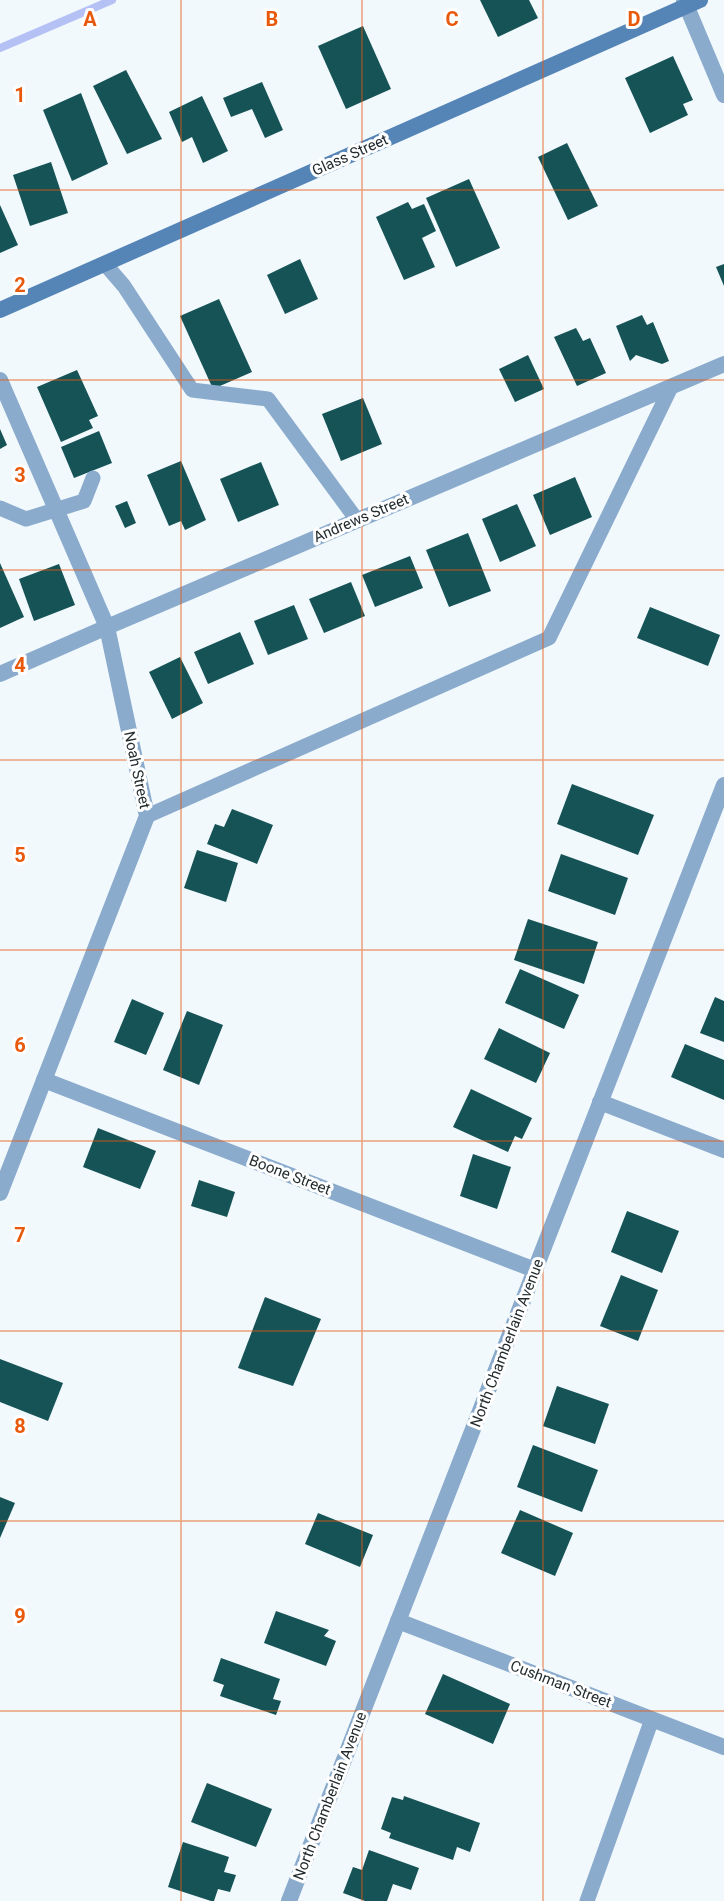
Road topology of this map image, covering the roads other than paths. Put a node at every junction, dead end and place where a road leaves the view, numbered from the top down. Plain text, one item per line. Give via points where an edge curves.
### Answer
1 (690, 2) edge
2 (724, 95) edge
3 (105, 265) junction
4 (0, 310) edge
5 (724, 364) edge
6 (0, 380) edge
7 (671, 387) junction
8 (93, 478) dead end
9 (0, 508) edge
10 (56, 510) junction
11 (357, 520) junction
12 (107, 627) junction
13 (0, 674) edge
14 (724, 785) edge
15 (147, 816) junction
16 (44, 1080) junction
17 (600, 1102) junction
18 (724, 1150) edge
19 (0, 1193) edge
20 (535, 1270) junction
21 (398, 1621) junction
22 (652, 1719) junction
23 (724, 1747) edge
24 (289, 1901) edge
25 (587, 1901) edge

1 - 2 street
1 - 3 main road, Glass Street
3 - 4 main road, Glass Street
3 - 11 lane via 124,286 192,390 268,399
5 - 7 street, Andrews Street
6 - 10 street, Noah Street
7 - 11 street, Andrews Street
7 - 15 lane via 549,638
8 - 10 lane via 84,501
9 - 10 lane via 26,519
10 - 12 street, Noah Street
11 - 12 street, Andrews Street
12 - 13 street, Andrews Street
12 - 15 street, Noah Street
14 - 17 street, North Chamberlain Avenue
15 - 16 street, Noah Street
16 - 19 street, Noah Street
16 - 20 street, Boone Street
17 - 18 street
17 - 20 street, North Chamberlain Avenue
20 - 21 street, North Chamberlain Avenue
21 - 22 street, Cushman Street
21 - 24 street, North Chamberlain Avenue
22 - 23 street, Cushman Street
22 - 25 lane

